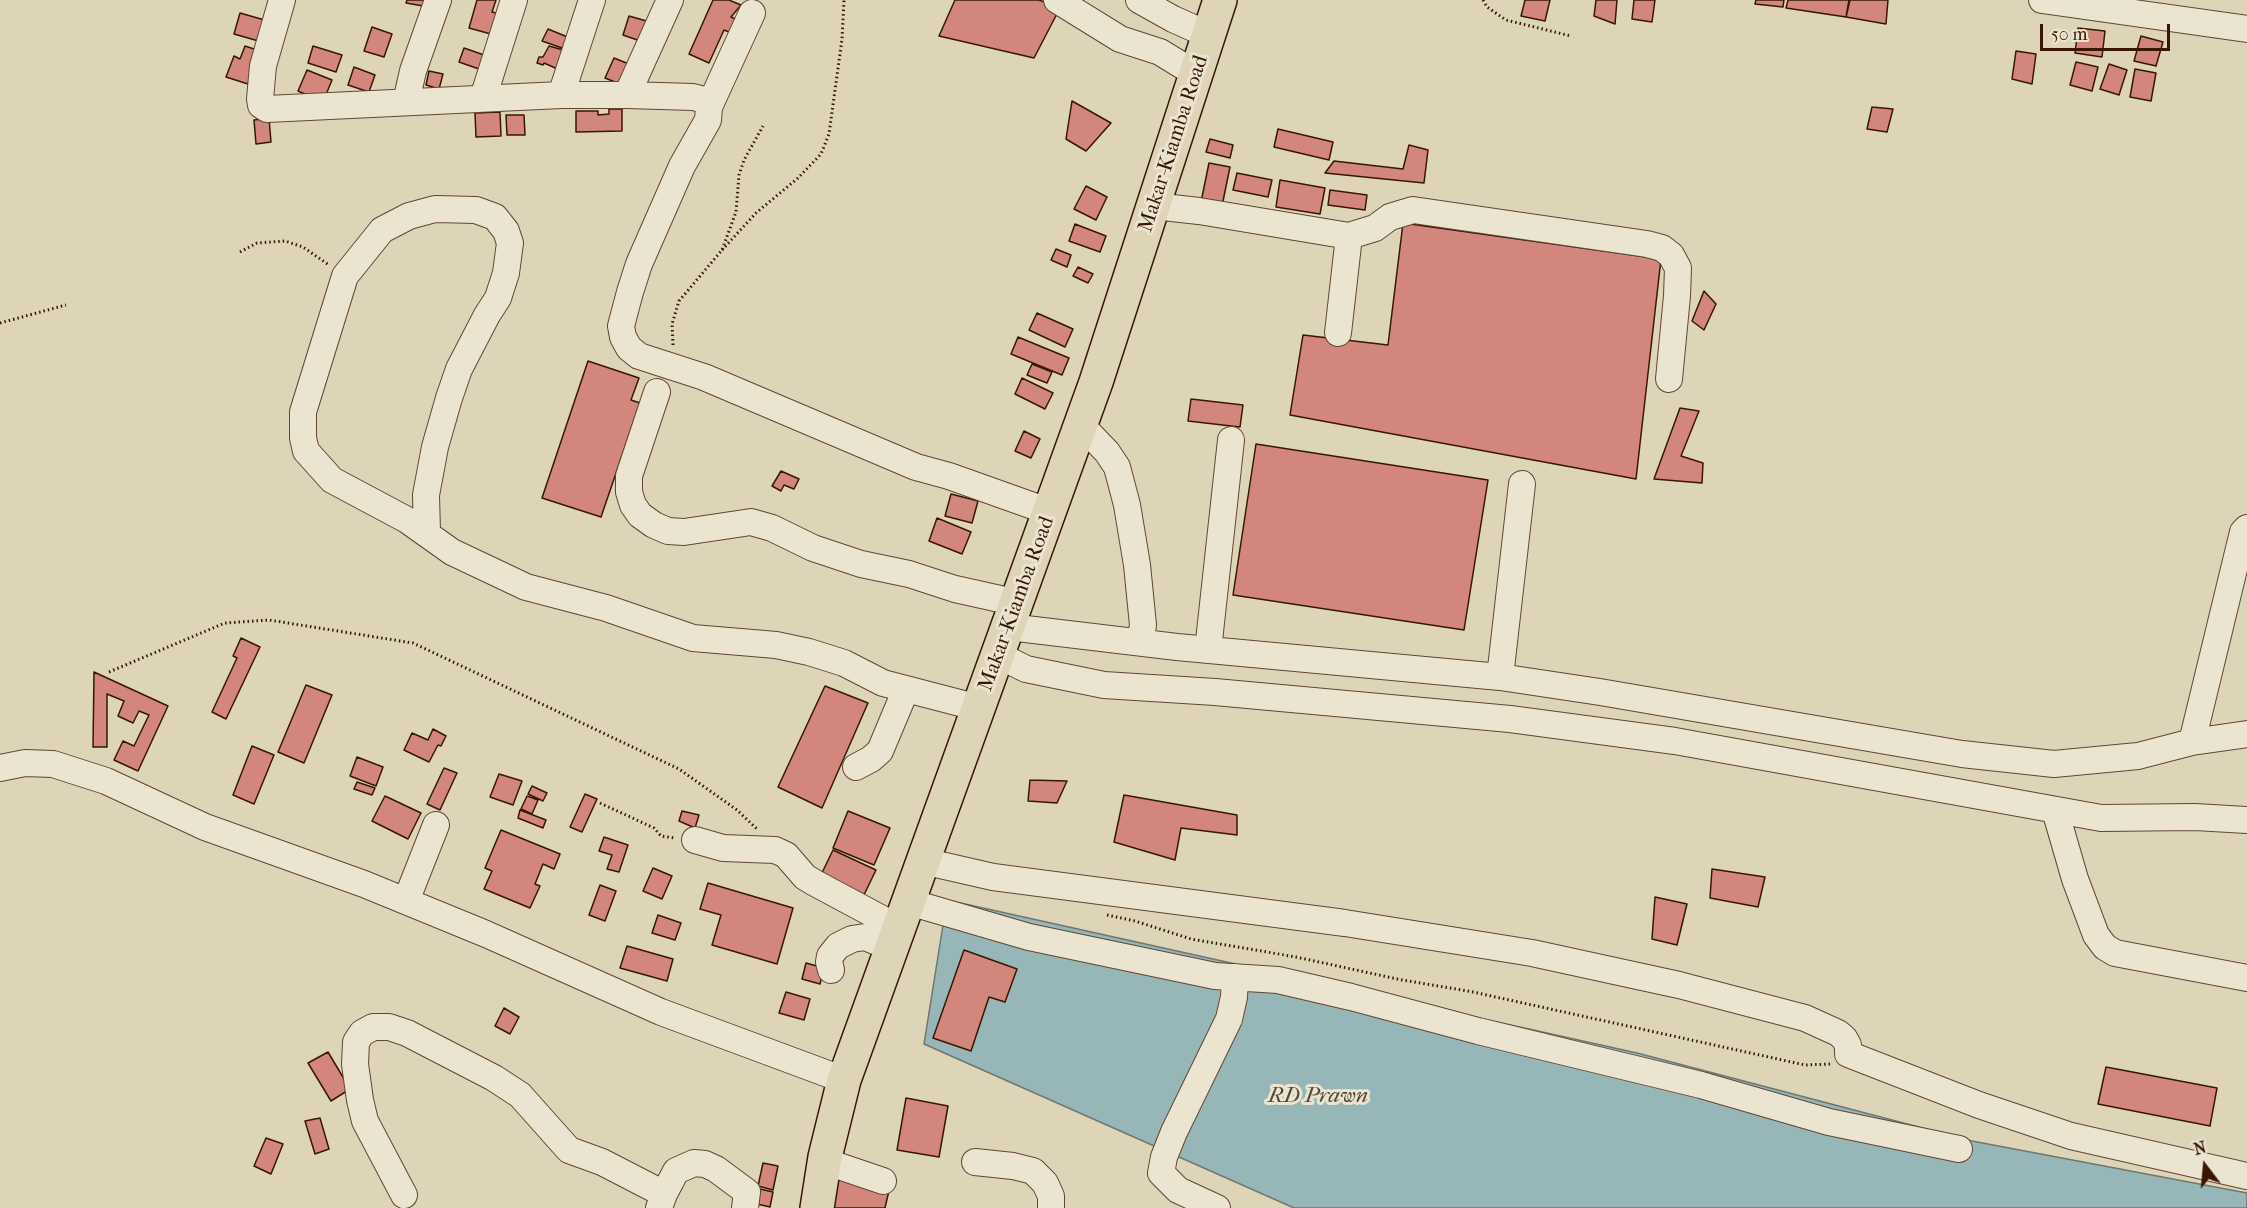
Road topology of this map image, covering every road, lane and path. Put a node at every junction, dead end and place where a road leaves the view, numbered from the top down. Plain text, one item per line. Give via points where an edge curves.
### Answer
1 (282, 0) edge
2 (438, 0) edge
3 (514, 0) edge
4 (592, 0) edge
5 (670, 0) edge
6 (844, 0) edge
7 (1057, 0) edge
8 (1139, 0) edge
9 (1220, 0) edge
10 (1483, 0) edge
11 (2042, 0) edge
12 (752, 13) dead end
13 (2247, 29) edge
14 (1209, 35) junction
15 (1571, 36) dead end
16 (1196, 74) junction
17 (561, 95) junction
18 (627, 95) junction
19 (483, 98) junction
20 (406, 102) junction
21 (709, 107) junction
22 (763, 126) dead end
23 (1154, 206) junction
24 (1349, 236) junction
25 (722, 250) junction
26 (240, 252) dead end
27 (345, 276) junction
28 (66, 304) dead end
29 (0, 323) edge
30 (1338, 333) dead end
31 (681, 370) junction
32 (1669, 379) dead end
33 (657, 392) dead end
34 (1081, 425) junction
35 (1231, 441) dead end
36 (1522, 484) dead end
37 (1050, 512) junction
38 (2247, 528) edge
39 (427, 532) junction
40 (1008, 628) junction
41 (1140, 642) junction
42 (1208, 650) junction
43 (109, 672) dead end
44 (1500, 677) junction
45 (906, 689) junction
46 (979, 708) junction
47 (2247, 734) edge
48 (2192, 742) junction
49 (856, 767) dead end
50 (0, 768) edge
51 (600, 803) dead end
52 (2055, 810) junction
53 (2247, 820) edge
54 (436, 825) dead end
55 (695, 840) joint
56 (776, 850) junction
57 (923, 861) junction
58 (406, 901) junction
59 (1104, 914) dead end
60 (900, 926) junction
61 (831, 970) dead end
62 (1235, 977) junction
63 (2247, 978) edge
64 (1848, 1054) junction
65 (844, 1080) junction
66 (1959, 1149) dead end
67 (824, 1161) junction
68 (975, 1162) dead end
69 (2247, 1176) edge
70 (883, 1180) dead end
71 (404, 1195) dead end
72 (661, 1201) edge
73 (745, 1208) edge
74 (818, 1208) edge
75 (1051, 1208) edge
76 (1217, 1208) edge

1 - 20 street via 263,66 263,107
2 - 20 street
3 - 19 street
4 - 17 street
5 - 18 street
6 - 25 path via 828,134 821,153
7 - 16 street via 1120,39 1160,52
8 - 14 street
9 - 14 main road, Makar-Kiamba Road
10 - 15 path via 1506,20
11 - 13 street
12 - 21 street
14 - 16 main road, Makar-Kiamba Road
16 - 23 main road, Makar-Kiamba Road
17 - 18 street
17 - 19 street
18 - 21 street via 693,97 705,100
19 - 20 street
21 - 31 street via 708,120 682,166 639,264 621,326 629,348 639,356
22 - 25 path via 739,175 736,212
23 - 24 street
23 - 34 main road, Makar-Kiamba Road
24 - 30 street
24 - 32 street via 1413,210 1662,248 1678,268
25 - 31 path via 679,301 671,341
26 - 27 path via 257,243 285,241 303,247
27 - 39 street via 303,412 306,451 332,480
27 - 39 street via 382,230 409,216 435,209 488,213 503,225 510,243 498,298 459,369 435,447 426,495
28 - 29 path
31 - 37 street via 915,467
33 - 40 street via 629,476 633,505 654,525 684,532 751,522 772,528 813,548 861,564 955,589
34 - 37 main road, Makar-Kiamba Road
34 - 41 street via 1116,467 1137,565 1143,625
35 - 42 street
36 - 44 street
37 - 40 main road, Makar-Kiamba Road
38 - 48 street
39 - 45 street via 452,552 526,587 606,608 693,638 809,652
40 - 41 street
40 - 46 main road, Makar-Kiamba Road
40 - 52 street via 1026,669 1104,685 1379,706 1675,741
41 - 42 street
42 - 44 street
43 - 56 path via 225,623 269,620 413,643 679,769 737,810
44 - 48 street via 1962,754 2054,764 2138,756
45 - 46 street
45 - 49 street via 879,751
46 - 57 main road, Makar-Kiamba Road
47 - 48 street
50 - 58 street via 25,763 53,764 106,781 205,827
51 - 55 path via 654,828 661,836
52 - 53 street via 2101,818
52 - 63 street via 2075,879 2104,947 2115,953
54 - 58 street
55 - 56 street via 723,848
56 - 60 street via 815,884
57 - 60 main road, Makar-Kiamba Road
57 - 64 street via 993,877 1345,922 1532,953 1805,1018 1844,1038
58 - 65 street via 661,1012
59 - 64 path via 1191,939 1473,992 1805,1065 1831,1064
60 - 61 street via 838,946 828,962
60 - 62 street via 1029,937
60 - 65 main road, Makar-Kiamba Road
62 - 66 street via 1278,980 1341,994 1701,1085 1829,1122
62 - 76 street via 1229,1019 1174,1132 1161,1173 1178,1190
64 - 69 street via 2071,1136
65 - 67 main road, Makar-Kiamba Road
67 - 70 street
67 - 74 main road, Makar-Kiamba Road
68 - 75 street via 1033,1171 1045,1183
71 - 72 street via 365,1121 360,1100 356,1042 373,1027 407,1033 470,1064 520,1095 569,1150 602,1162
72 - 73 street via 676,1171 694,1163 716,1169 747,1192

